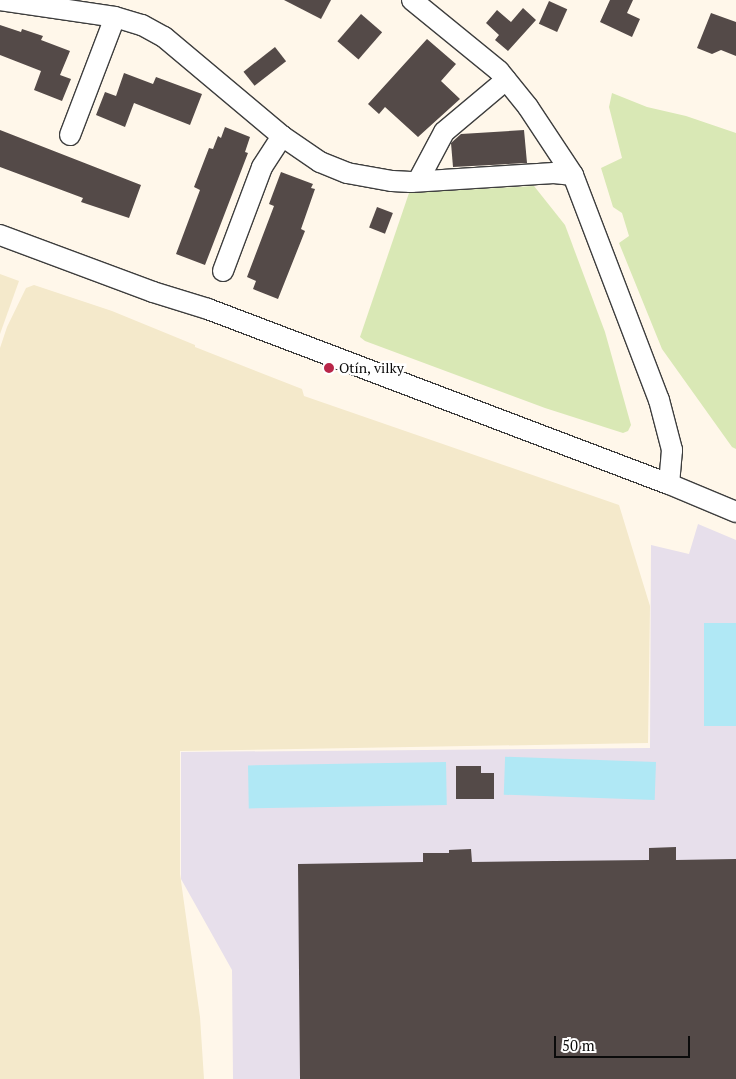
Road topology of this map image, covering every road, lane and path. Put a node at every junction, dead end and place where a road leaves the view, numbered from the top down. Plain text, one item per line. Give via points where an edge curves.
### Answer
1 (0, 0) edge
2 (412, 0) edge
3 (115, 18) junction
4 (506, 80) junction
5 (70, 135) dead end
6 (282, 136) junction
7 (573, 175) junction
8 (418, 181) junction
9 (0, 235) edge
10 (223, 271) dead end
11 (669, 484) junction
12 (736, 512) edge

1 - 3 street
2 - 4 street
3 - 5 street
3 - 6 street via 142,25 164,37
4 - 7 street
4 - 8 street via 444,132
6 - 8 street via 320,162 347,173 392,182
6 - 10 street via 262,167
7 - 8 street via 554,173
7 - 11 street via 659,400 672,450
9 - 11 street via 208,309
11 - 12 street

